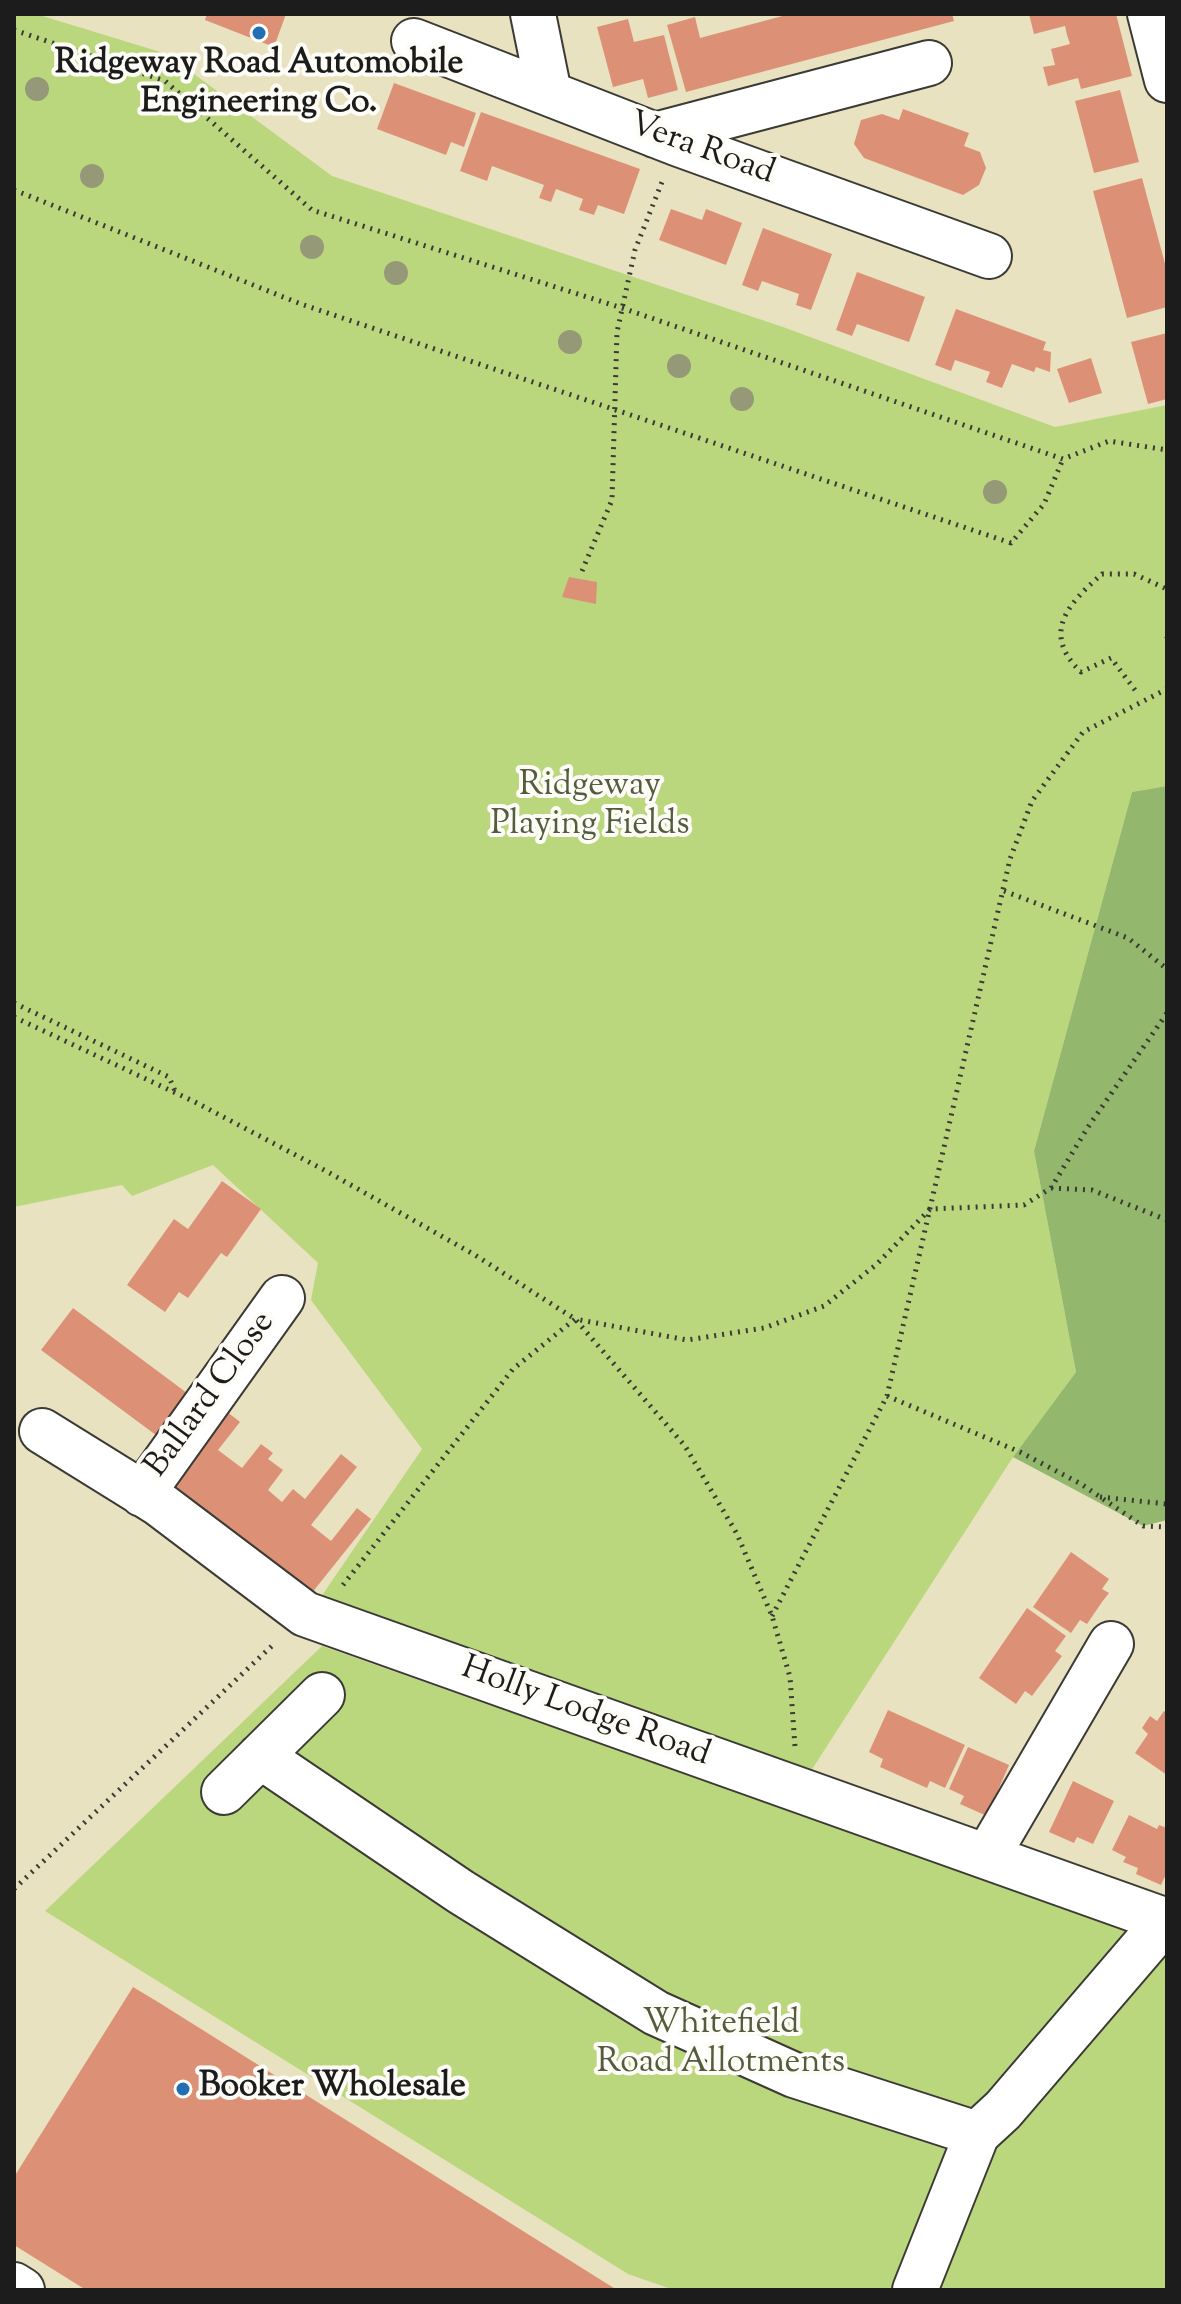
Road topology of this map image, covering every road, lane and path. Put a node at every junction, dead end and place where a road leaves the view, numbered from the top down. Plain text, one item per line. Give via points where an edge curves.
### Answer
1 (533, 14) edge
2 (1150, 14) edge
3 (14, 30) edge
4 (414, 41) dead end
5 (929, 63) dead end
6 (1167, 80) edge
7 (549, 93) junction
8 (666, 139) junction
9 (14, 190) edge
10 (989, 256) dead end
11 (622, 308) junction
12 (615, 408) junction
13 (1167, 450) edge
14 (1063, 459) junction
15 (582, 571) dead end
16 (1167, 589) edge
17 (1167, 689) edge
18 (1135, 690) dead end
19 (1004, 891) junction
20 (1167, 969) edge
21 (14, 1003) edge
22 (1167, 1013) edge
23 (14, 1017) edge
24 (176, 1093) junction
25 (1051, 1188) junction
26 (930, 1209) junction
27 (1167, 1220) edge
28 (282, 1298) dead end
29 (575, 1319) junction
30 (887, 1396) junction
31 (42, 1431) dead end
32 (142, 1494) junction
33 (1100, 1497) junction
34 (1167, 1504) edge
35 (1167, 1527) edge
36 (305, 1614) junction
37 (772, 1616) junction
38 (1111, 1644) dead end
39 (322, 1695) dead end
40 (260, 1756) junction
41 (799, 1791) junction
42 (224, 1792) dead end
43 (988, 1855) junction
44 (14, 1889) edge
45 (1166, 1921) edge
46 (977, 2134) junction
47 (14, 2285) edge
48 (22, 2290) edge
49 (915, 2290) edge

1 - 7 street
2 - 6 street
3 - 11 path via 165,81 312,210
4 - 7 street, Vera Road
5 - 8 street
7 - 8 street, Vera Road
8 - 10 street, Vera Road
8 - 11 path
9 - 12 path via 301,304
11 - 12 path
11 - 14 path
12 - 14 path via 1011,543 1044,504
12 - 15 path via 612,500
13 - 14 path via 1109,441
16 - 18 path via 1134,574 1102,574 1074,599 1059,628 1067,658 1081,672 1111,658
17 - 19 path via 1083,732 1032,801
19 - 20 path via 1128,938
19 - 26 path
21 - 24 path via 169,1077
22 - 25 path
23 - 24 path
24 - 29 path via 461,1248
25 - 26 path via 1024,1205
25 - 27 path via 1092,1190
26 - 29 path via 877,1264 824,1306 764,1328 687,1340
26 - 30 path
28 - 32 street, Ballard Close
29 - 36 path via 513,1369 331,1599
29 - 37 path via 685,1446 737,1534
30 - 33 path via 1020,1452
30 - 37 path
31 - 32 street, Holly Lodge Road
32 - 36 street, Holly Lodge Road
33 - 34 path
33 - 35 path via 1143,1526
36 - 41 street, Holly Lodge Road
36 - 44 path
37 - 41 path via 790,1677
38 - 43 street
39 - 40 street
40 - 42 street
40 - 46 street via 461,1892 656,2013 794,2075
41 - 43 street, Holly Lodge Road
43 - 45 street, Holly Lodge Road
45 - 46 street
46 - 49 street
47 - 48 street

